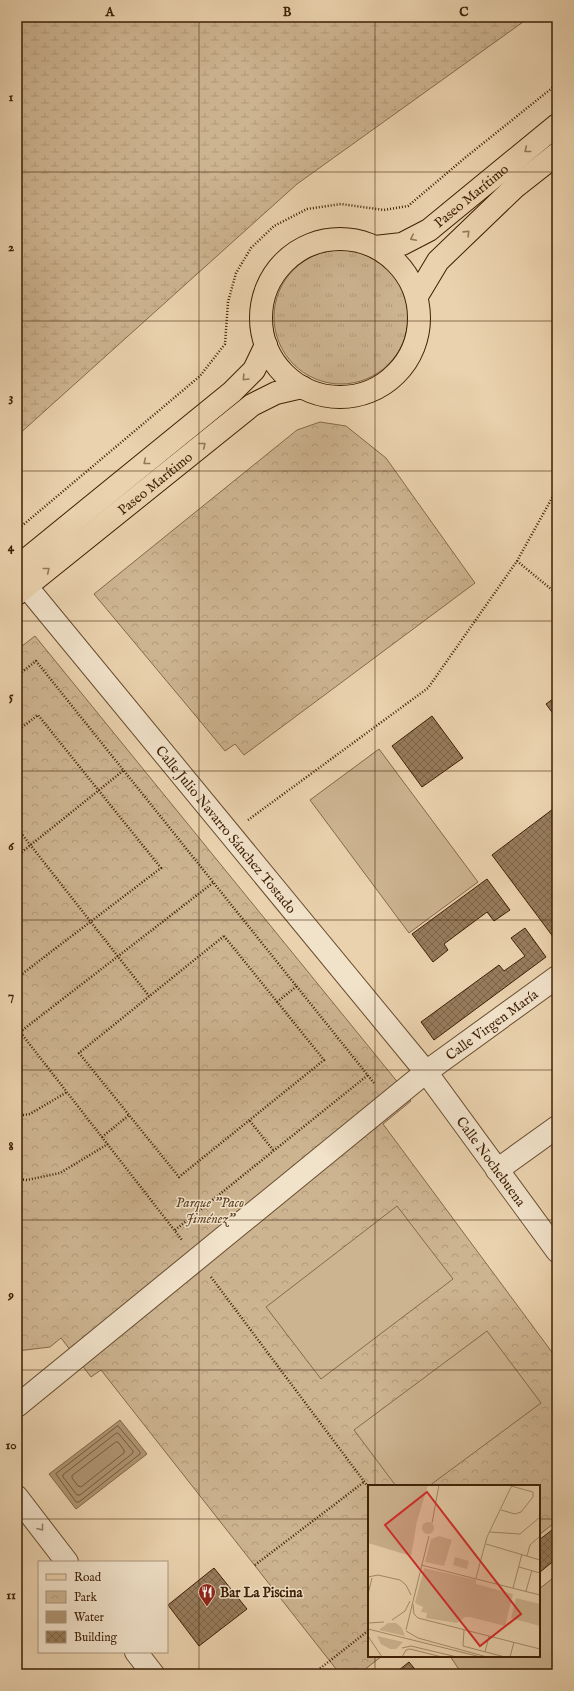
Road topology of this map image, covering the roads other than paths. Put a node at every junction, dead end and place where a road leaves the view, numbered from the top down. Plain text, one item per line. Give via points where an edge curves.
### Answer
1 (557, 125) edge
2 (557, 154) edge
3 (376, 247) junction
4 (417, 296) junction
5 (266, 345) junction
6 (302, 387) junction
7 (17, 567) edge
8 (22, 590) edge
9 (557, 977) edge
10 (426, 1072) junction
11 (557, 1127) edge
12 (497, 1170) junction
13 (556, 1246) edge
14 (17, 1406) edge
15 (17, 1497) edge
16 (66, 1561) edge

1 -> 3 main road, Paseo Marítimo via 429,230 402,244
4 -> 2 main road, Paseo Marítimo via 438,261 515,187
3 - 4 main road via 394,259 408,276
3 - 5 main road via 350,239 323,240 298,250 278,269 265,292 261,319
4 - 6 main road via 420,322 414,348 400,371 379,387 354,396 327,396
5 - 6 main road via 275,362 287,376
5 -> 7 main road, Paseo Marítimo via 254,370 232,392
8 -> 6 main road, Paseo Marítimo via 252,405 276,393
8 - 10 street, Calle Julio Navarro Sánchez Tostado via 229,832
9 - 10 street, Calle Virgen María
10 - 12 street, Calle Nochebuena
10 - 14 street, Calle Virgen María
11 - 12 street
12 - 13 street, Calle Nochebuena
15 -> 16 street

